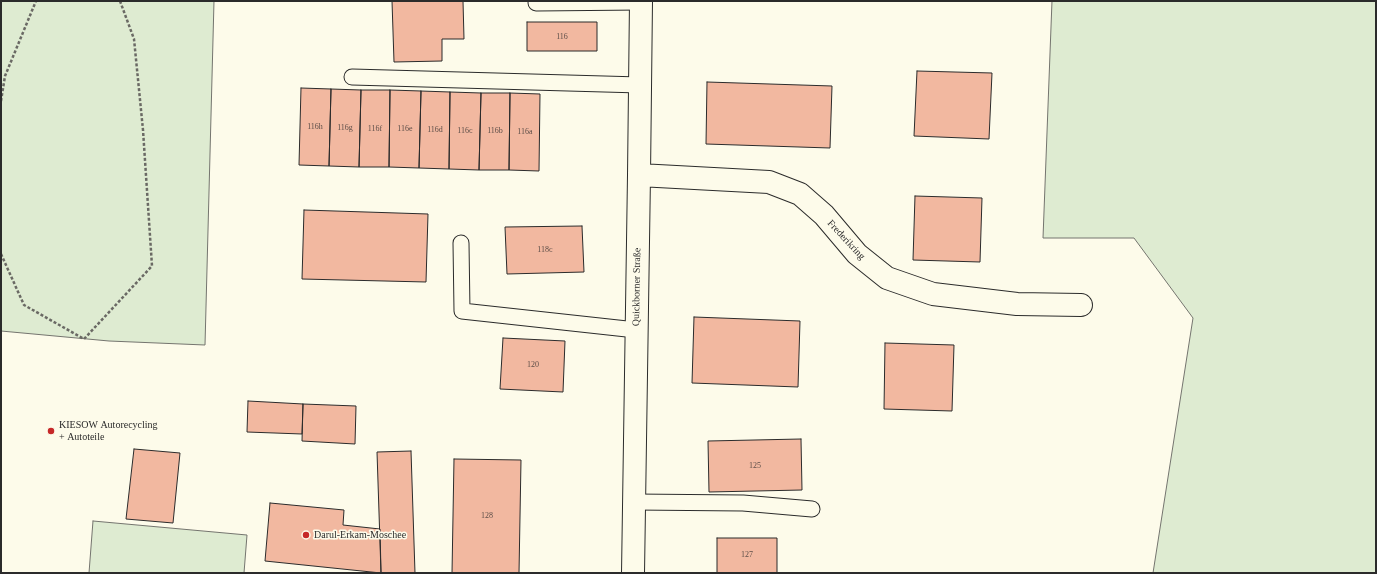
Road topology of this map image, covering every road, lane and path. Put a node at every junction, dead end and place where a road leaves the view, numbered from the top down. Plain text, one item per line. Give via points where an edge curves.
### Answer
1 (36, 1) edge
2 (120, 1) edge
3 (641, 2) edge
4 (536, 3) dead end
5 (352, 77) dead end
6 (640, 85) junction
7 (1, 101) edge
8 (639, 175) junction
9 (462, 243) dead end
10 (1, 254) edge
11 (1081, 305) dead end
12 (636, 330) junction
13 (634, 502) junction
14 (812, 509) dead end
15 (633, 573) edge

1 - 7 path via 4,76
2 - 10 path via 134,39 152,266 84,339 24,305
3 - 4 lane
3 - 6 street, Quickborner Straße
5 - 6 lane
6 - 8 street, Quickborner Straße
8 - 11 street, Frederikring via 769,182 800,194 824,215 857,254 887,278 933,294 1017,304
8 - 12 street, Quickborner Straße
9 - 12 lane via 462,311
12 - 13 street, Quickborner Straße
13 - 14 lane via 743,503
13 - 15 street, Quickborner Straße

